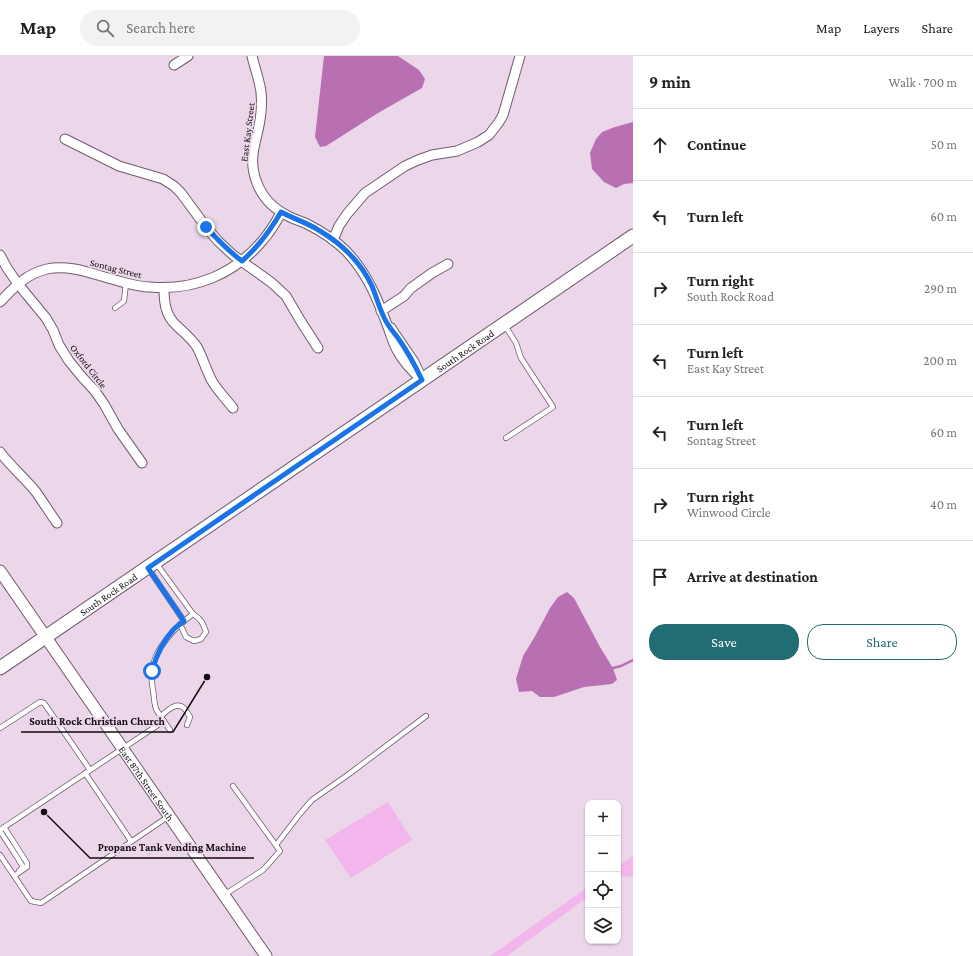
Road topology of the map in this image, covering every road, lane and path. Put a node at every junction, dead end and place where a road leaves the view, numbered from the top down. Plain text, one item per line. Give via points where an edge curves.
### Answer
1 (188, 56) edge
2 (252, 56) edge
3 (520, 56) edge
4 (174, 65) dead end
5 (65, 139) dead end
6 (281, 212) junction
7 (633, 236) edge
8 (333, 240) junction
9 (0, 255) edge
10 (242, 261) junction
11 (448, 264) dead end
12 (126, 283) junction
13 (18, 284) junction
14 (164, 288) junction
15 (0, 302) edge
16 (115, 308) dead end
17 (381, 310) junction
18 (504, 324) junction
19 (318, 348) dead end
20 (422, 380) junction
21 (233, 408) dead end
22 (506, 438) dead end
23 (0, 452) edge
24 (142, 463) dead end
25 (56, 523) dead end
26 (152, 565) junction
27 (0, 571) edge
28 (193, 614) junction
29 (184, 621) junction
30 (180, 624) junction
31 (46, 638) junction
32 (0, 668) edge
33 (161, 716) junction
34 (426, 716) dead end
35 (164, 721) junction
36 (187, 725) dead end
37 (0, 728) edge
38 (170, 730) dead end
39 (122, 749) junction
40 (87, 772) junction
41 (233, 786) dead end
42 (169, 816) junction
43 (1, 829) edge
44 (131, 841) junction
45 (276, 845) junction
46 (0, 855) edge
47 (14, 876) junction
48 (224, 895) junction
49 (266, 956) edge

1 - 4 street
2 - 6 street, East Kay Street via 262,97 260,128 253,153 254,175 262,194
3 - 8 street via 503,115 489,135 457,151 432,155 405,166 365,193 346,214
5 - 10 street via 119,166 163,179 174,186 218,241
6 - 8 street, East Kay Street via 320,230
6 - 10 street, Sontag Street via 263,240
7 - 18 main road, South Rock Road
8 - 17 street, East Kay Street via 365,274
9 - 13 street, Oxford Circle
10 - 14 street, Sontag Street via 204,281
10 - 19 street via 286,296
11 - 17 street
12 - 13 street, Sontag Street via 71,268 60,268 36,272
12 - 14 street, Sontag Street
12 - 16 lane via 124,301
13 - 15 street, Sontag Street
13 - 24 street, Oxford Circle via 46,318 69,361 95,391
14 - 21 street via 166,309 174,324 195,344 212,381
17 - 20 street, East Kay Street via 386,322 414,362
18 - 20 main road, South Rock Road
18 - 22 lane via 516,343 521,358 553,407
20 - 26 main road, South Rock Road
23 - 25 street via 35,492
26 - 28 lane
26 - 29 lane
26 - 31 main road, South Rock Road
27 - 31 street, East 87th Street South
28 - 29 lane
28 - 30 lane via 200,618 206,632 200,639 194,641 186,637
29 - 30 lane
30 - 33 lane via 163,644 152,671 154,700
31 - 32 main road, South Rock Road
31 - 39 street, East 87th Street South
33 - 35 lane
33 - 36 lane via 170,708 185,708 190,717
34 - 45 lane via 312,800
35 - 38 lane
35 - 39 lane
37 - 40 lane via 40,702 44,703
39 - 40 lane
39 - 42 street, East 87th Street South
40 - 43 lane
40 - 44 lane
41 - 45 lane
42 - 44 lane
42 - 48 street, East 87th Street South
43 - 47 lane via 28,862 27,867
44 - 47 lane via 41,903 31,901
45 - 48 lane via 280,850 263,870
46 - 47 lane
48 - 49 street, East 87th Street South

